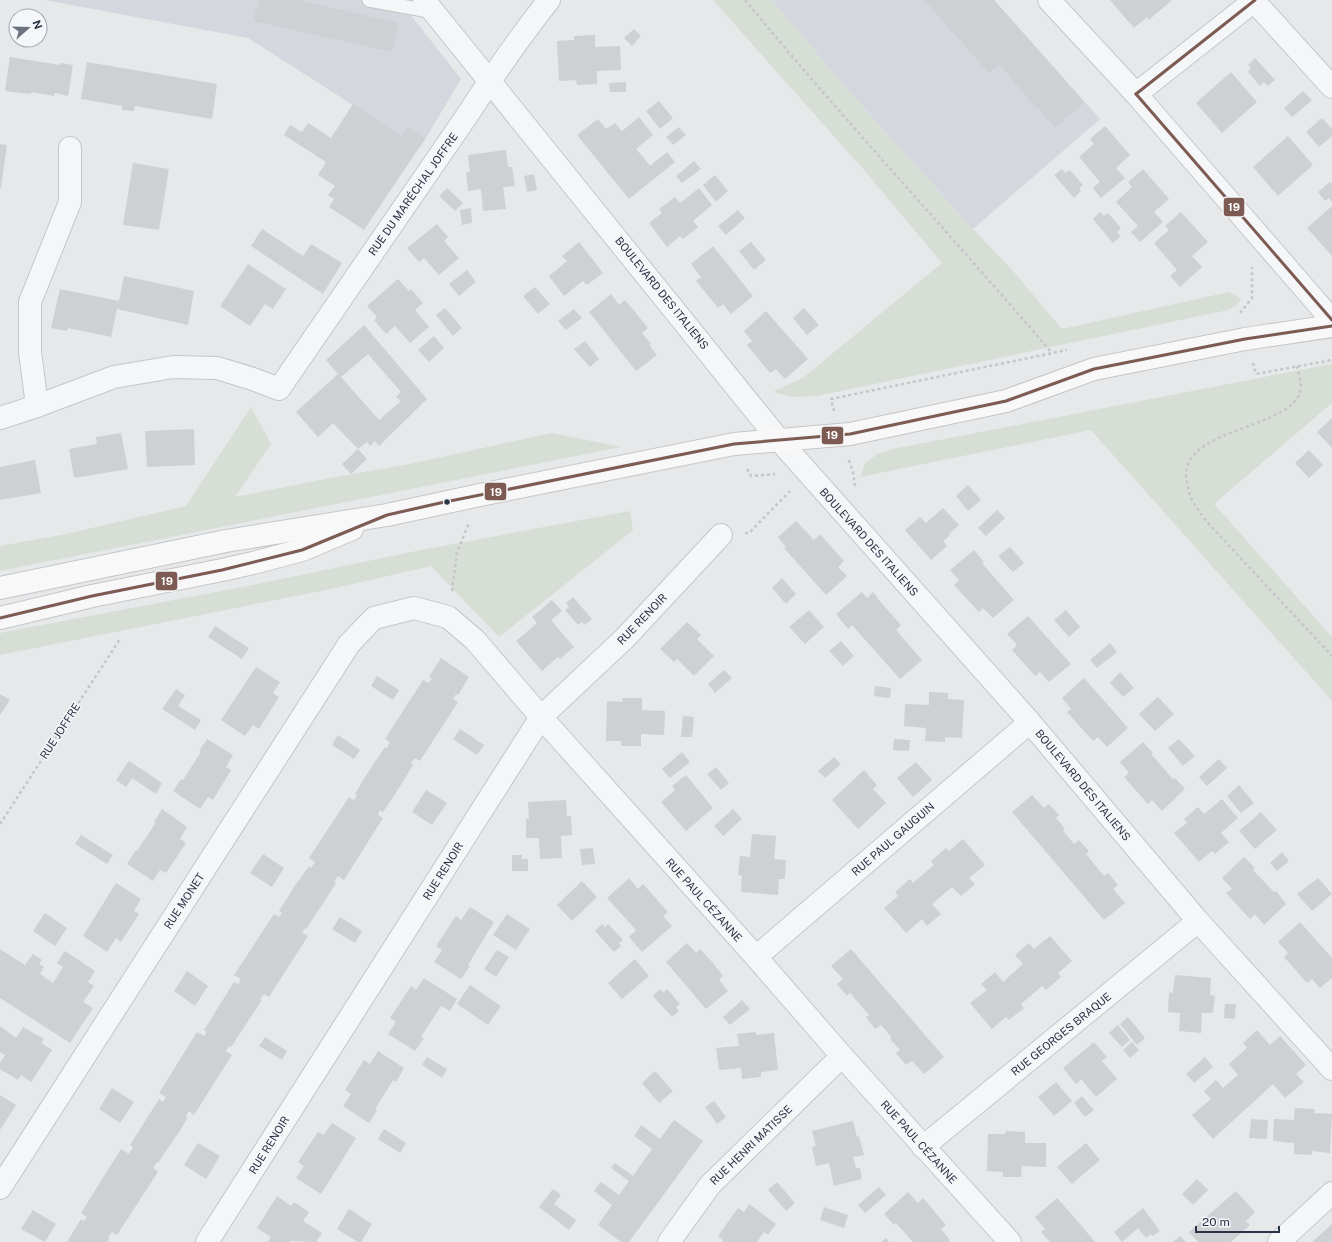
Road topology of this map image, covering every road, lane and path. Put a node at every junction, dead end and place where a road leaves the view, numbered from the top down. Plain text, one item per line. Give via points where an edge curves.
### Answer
1 (369, 0) edge
2 (549, 0) edge
3 (744, 0) edge
4 (1049, 0) edge
5 (1254, 0) edge
6 (429, 6) edge
7 (489, 81) junction
8 (1332, 87) edge
9 (1136, 94) junction
10 (70, 148) dead end
11 (1273, 252) junction
12 (1238, 315) dead end
13 (1332, 320) edge
14 (1332, 326) edge
15 (1332, 360) edge
16 (1297, 366) junction
17 (1256, 374) dead end
18 (831, 399) dead end
19 (37, 406) junction
20 (0, 418) edge
21 (779, 440) junction
22 (792, 489) dead end
23 (480, 495) junction
24 (387, 515) junction
25 (721, 535) joint
26 (0, 588) edge
27 (448, 617) junction
28 (0, 618) edge
29 (374, 618) joint
30 (120, 639) dead end
31 (1332, 656) edge
32 (541, 717) junction
33 (1028, 720) junction
34 (0, 824) edge
35 (1198, 921) junction
36 (756, 957) junction
37 (842, 1056) junction
38 (1332, 1069) edge
39 (923, 1147) junction
40 (0, 1188) edge
41 (1332, 1193) edge
42 (207, 1242) edge
43 (669, 1242) edge
44 (1010, 1242) edge
45 (1278, 1242) edge

1 - 6 lane
2 - 7 street, RUE DU MARÉCHAL JOFFRE
3 - 18 path via 1052,353
4 - 9 street
5 - 8 street
5 - 9 street
6 - 7 street, BOULEVARD DES ITALIENS
7 - 19 street, RUE DU MARÉCHAL JOFFRE via 279,390 217,368 173,367 114,377
7 - 21 street, BOULEVARD DES ITALIENS
9 - 11 street
10 - 19 street via 70,202 30,302 30,352
11 - 12 path via 1252,267 1252,298
11 - 13 street
14 - 21 main road via 1245,339 1094,369 1006,401 850,434
15 - 16 path
16 - 17 path
16 - 31 path via 1301,388 1289,406 1280,413 1230,432 1208,444 1197,452 1187,466 1185,478 1192,501 1207,522
19 - 20 street
21 - 23 main road via 734,444
21 - 33 street, BOULEVARD DES ITALIENS
22 - 25 path via 749,533
23 - 24 main road
23 - 27 path via 457,552
24 - 26 main road via 226,541
24 - 28 main road via 302,550
25 - 32 street, RUE RENOIR via 625,638
27 - 29 street, RUE PAUL CÉZANNE via 414,608
27 - 32 street, RUE PAUL CÉZANNE via 475,640
29 - 40 street, RUE MONET via 349,644
30 - 34 path, RUE JOFFRE
32 - 36 street, RUE PAUL CÉZANNE
32 - 42 street, RUE RENOIR
33 - 35 street, BOULEVARD DES ITALIENS
33 - 36 street, RUE PAUL GAUGUIN via 1023,728
35 - 38 street, BOULEVARD DES ITALIENS
35 - 39 street, RUE GEORGES BRAQUE
36 - 37 street, RUE PAUL CÉZANNE
37 - 39 street, RUE PAUL CÉZANNE
37 - 43 street, RUE HENRI MATISSE via 710,1185
39 - 44 street, RUE PAUL CÉZANNE
41 - 45 street

